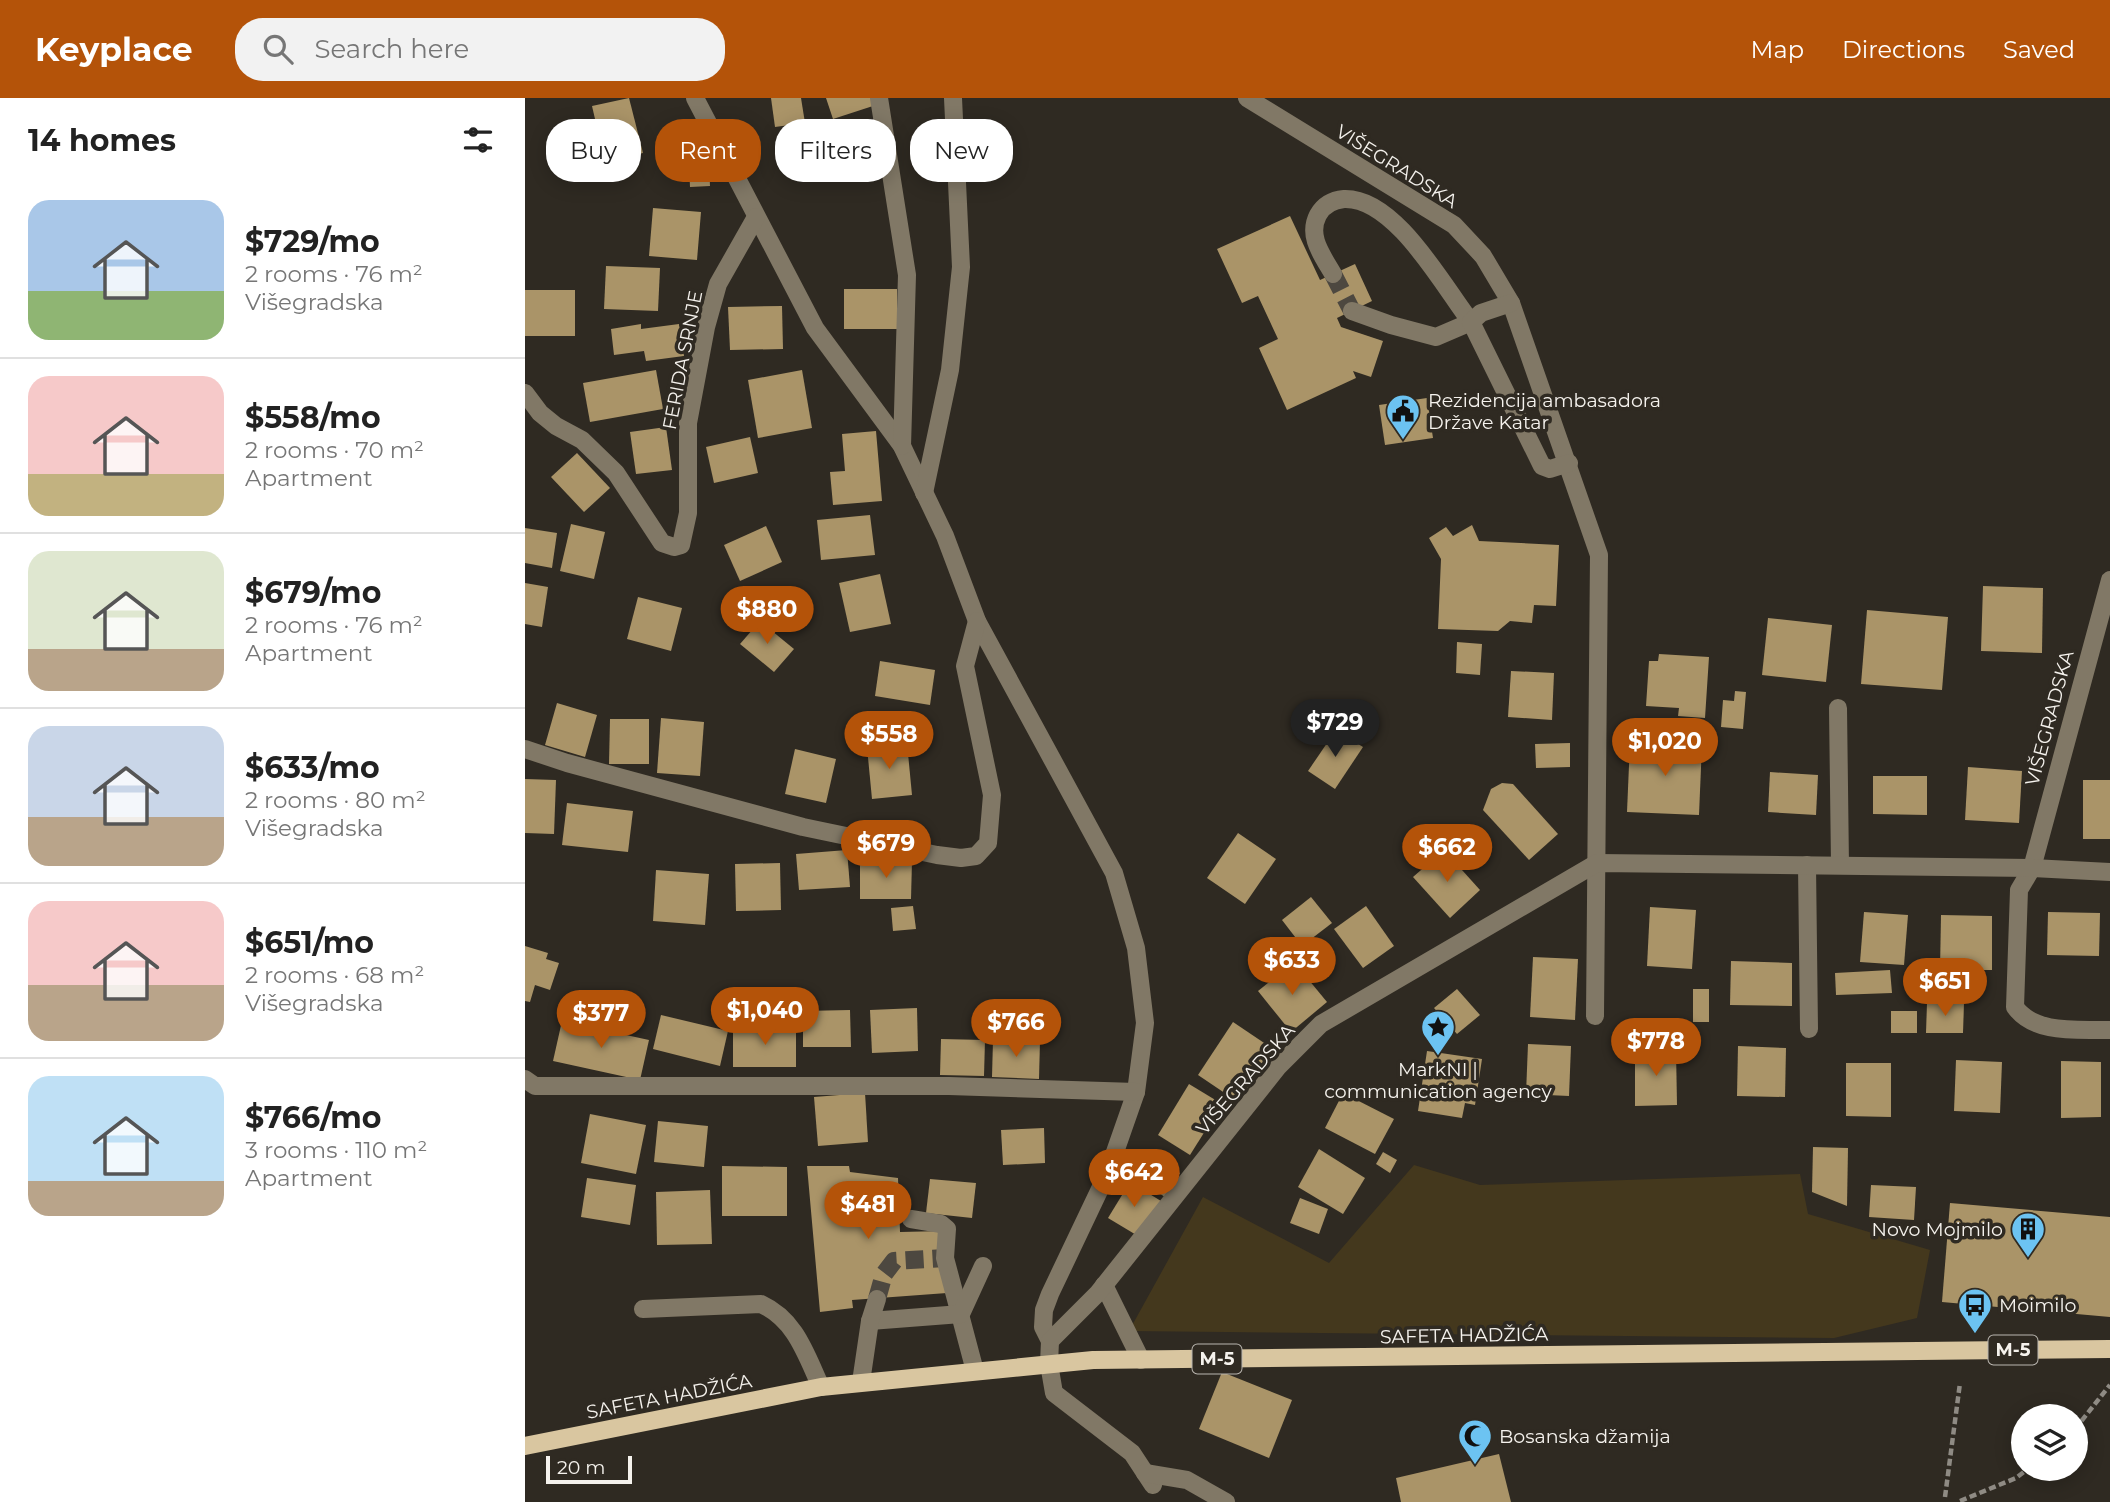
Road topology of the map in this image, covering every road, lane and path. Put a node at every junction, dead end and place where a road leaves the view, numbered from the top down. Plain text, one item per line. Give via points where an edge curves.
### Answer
1 (695, 98) edge
2 (879, 98) edge
3 (953, 98) edge
4 (1247, 98) edge
5 (756, 217) junction
6 (1333, 274) tunnel mouth
7 (1511, 303) junction
8 (1352, 311) tunnel mouth
9 (1471, 322) junction
10 (525, 393) edge
11 (902, 446) junction
12 (1569, 463) junction
13 (924, 493) junction
14 (2110, 580) edge
15 (977, 621) junction
16 (1838, 709) dead end
17 (525, 749) edge
18 (1597, 863) junction
19 (1807, 865) junction
20 (1840, 865) junction
21 (2032, 868) junction
22 (2110, 873) edge
23 (1595, 1016) dead end
24 (1809, 1029) dead end
25 (2110, 1030) edge
26 (525, 1079) edge
27 (1136, 1092) junction
28 (911, 1219) dead end
29 (983, 1266) dead end
30 (1104, 1285) junction
31 (877, 1299) tunnel mouth
32 (643, 1309) dead end
33 (961, 1314) junction
34 (870, 1321) junction
35 (1050, 1341) junction
36 (2110, 1349) edge
37 (1141, 1360) junction
38 (1049, 1364) junction
39 (975, 1371) junction
40 (861, 1382) junction
41 (1960, 1383) dead end
42 (2110, 1385) edge
43 (821, 1387) junction
44 (2088, 1413) edge
45 (525, 1446) edge
46 (2011, 1480) edge
47 (1945, 1497) dead end
48 (1960, 1501) edge
49 (1226, 1502) edge

1 - 5 street
2 - 11 street via 907,275
3 - 13 street via 961,267 950,370
4 - 7 street, VIŠEGRADSKA via 1454,225 1482,256
5 - 10 street, FERIDA SRNJE via 718,284 706,327 688,423 688,513 681,545 662,543 616,472 582,440 540,413
5 - 11 street via 815,328
6 - 9 street via 1317,247 1313,227 1319,212 1333,200 1356,199 1377,208 1400,231
7 - 9 street via 1481,313
7 - 12 street, VIŠEGRADSKA
8 - 9 street via 1436,337
9 - 12 street via 1542,466 1550,469
11 - 13 street
12 - 18 street, VIŠEGRADSKA via 1599,555
13 - 15 street
14 - 21 street, VIŠEGRADSKA
15 - 17 street via 965,666 992,795 988,843 976,856 937,855 803,827
15 - 27 street via 1114,873 1136,948 1145,1023
16 - 20 street
18 - 19 street
18 - 23 street, VIŠEGRADSKA
18 - 30 street, VIŠEGRADSKA via 1321,1024 1277,1067
19 - 20 street
19 - 24 street
20 - 21 street
21 - 22 street
21 - 25 street, VIŠEGRADSKA via 2019,890 2015,1007 2022,1017 2040,1026
26 - 27 street via 535,1086 949,1086
27 - 35 street via 1108,1172 1044,1310 1043,1326
28 - 33 street via 947,1229 945,1258
29 - 33 street
30 - 35 street, VIŠEGRADSKA
30 - 37 street
31 - 34 street
32 - 43 street via 761,1304 779,1312 795,1331
33 - 34 street
33 - 39 street
34 - 40 street
35 - 38 street
36 - 37 main road, SAFETA HADŽIĆA / M-5
37 - 38 main road, SAFETA HADŽIĆA / M-5
38 - 39 main road, SAFETA HADŽIĆA / M-5
38 - 49 street via 1054,1393 1132,1453 1149,1479 1187,1480
39 - 40 main road, SAFETA HADŽIĆA / M-5
40 - 43 main road, SAFETA HADŽIĆA / M-5
41 - 47 path
42 - 44 path
43 - 45 main road, SAFETA HADŽIĆA / M-5
46 - 48 path

